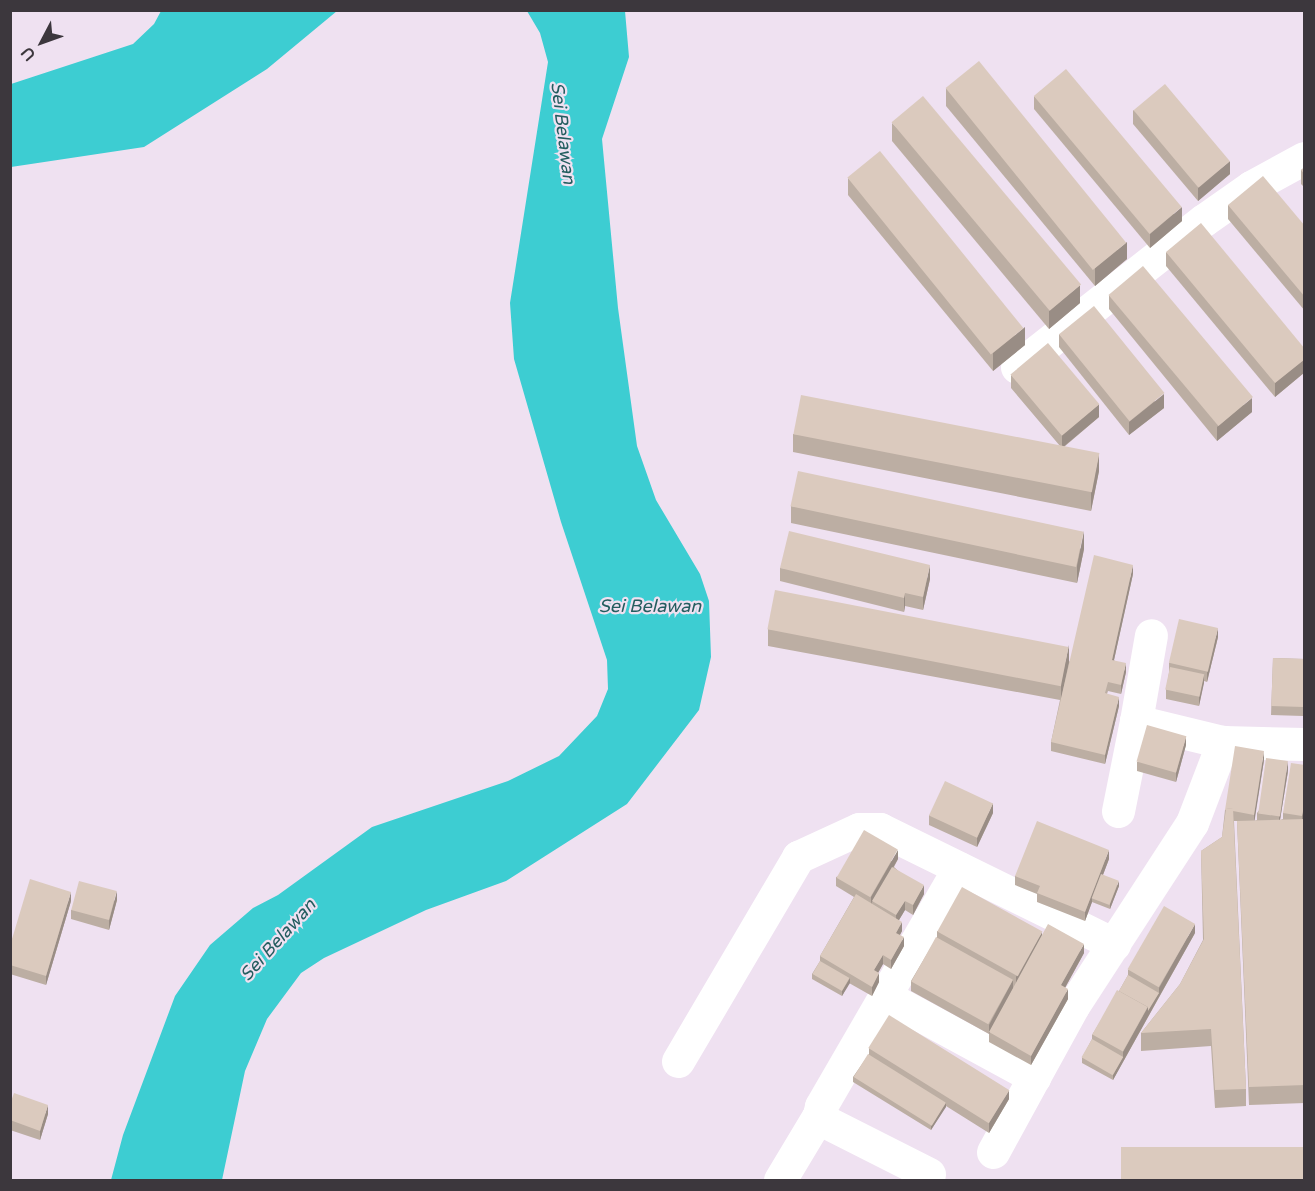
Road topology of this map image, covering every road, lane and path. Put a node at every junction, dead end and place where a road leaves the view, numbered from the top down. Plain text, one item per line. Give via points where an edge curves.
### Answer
1 (1305, 158) edge
2 (1017, 367) edge
3 (1151, 635) dead end
4 (1136, 721) junction
5 (1223, 742) junction
6 (1305, 744) edge
7 (1118, 811) dead end
8 (959, 868) junction
9 (1114, 944) junction
10 (885, 996) junction
11 (678, 1061) dead end
12 (1034, 1077) junction
13 (819, 1115) junction
14 (993, 1152) dead end
15 (929, 1174) dead end
16 (780, 1180) edge

1 - 2 street via 1232,200 1118,284
3 - 4 street
4 - 5 street
4 - 7 street
5 - 6 street
5 - 9 street via 1192,823
8 - 9 street
8 - 10 street
8 - 11 street via 880,829 859,829 798,857
9 - 12 street via 1073,1006
10 - 12 street
10 - 13 street via 820,1106
12 - 14 street
13 - 15 street
13 - 16 street

